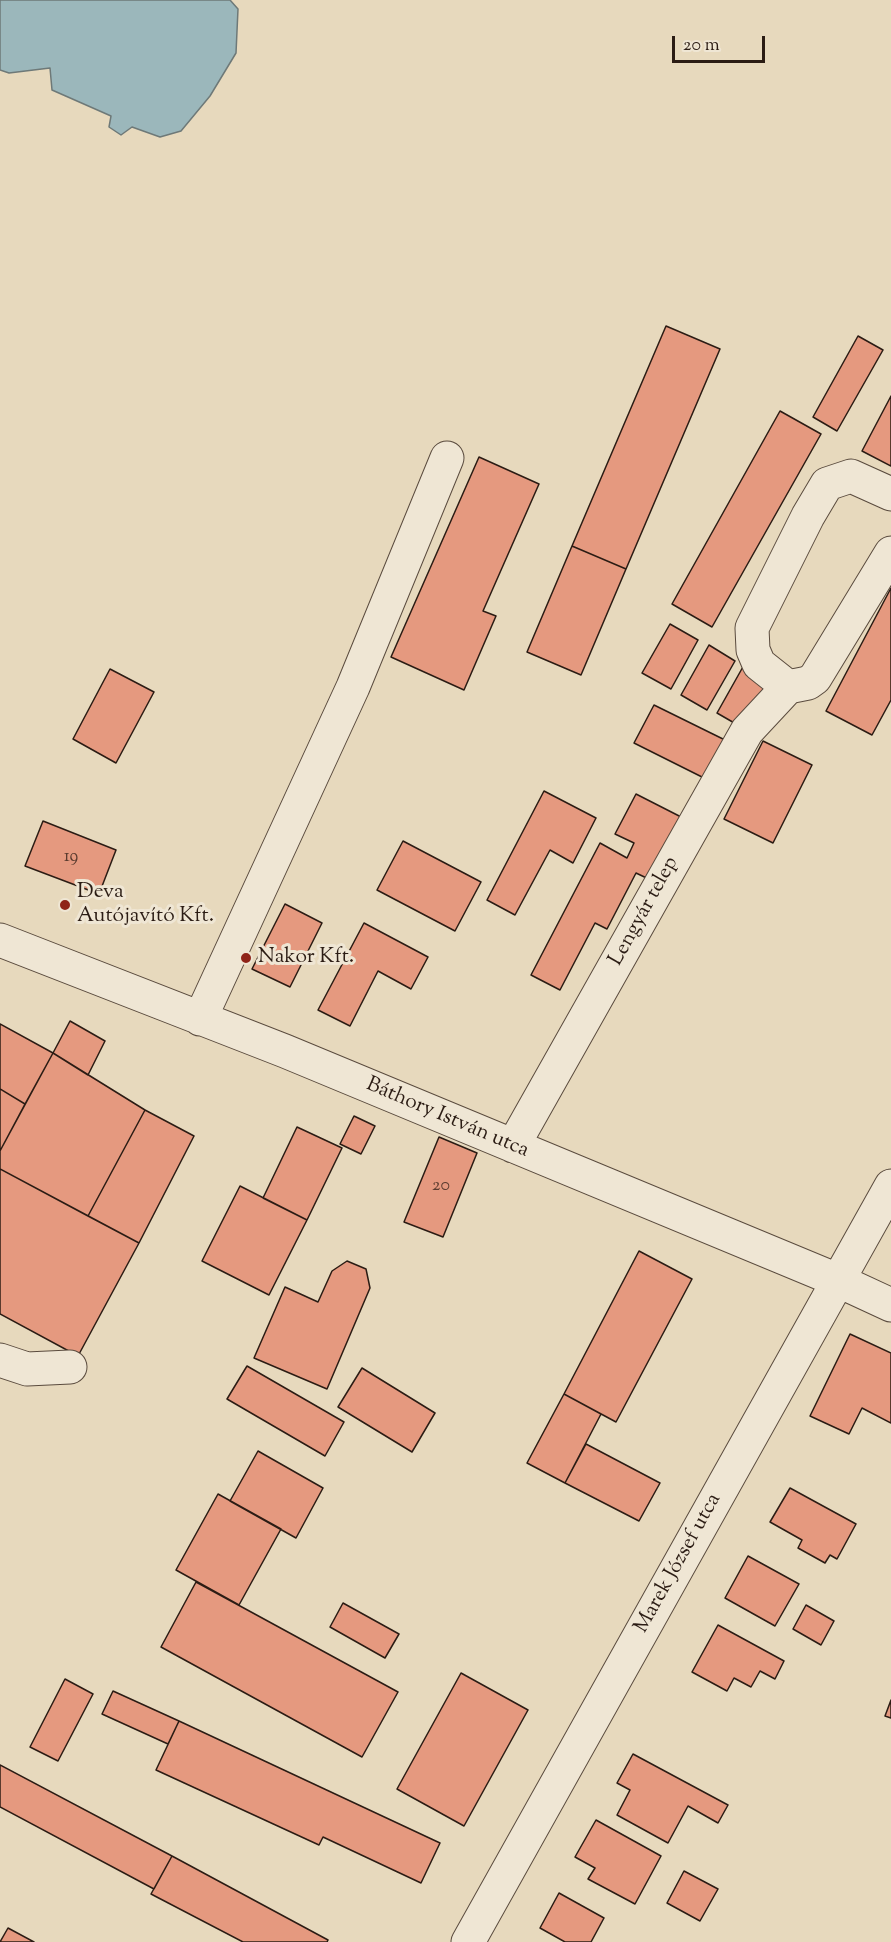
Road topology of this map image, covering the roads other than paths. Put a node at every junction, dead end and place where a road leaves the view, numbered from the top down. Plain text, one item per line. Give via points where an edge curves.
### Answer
1 (447, 458) dead end
2 (891, 494) edge
3 (891, 553) edge
4 (788, 687) junction
5 (0, 940) edge
6 (200, 1019) junction
7 (513, 1146) junction
8 (891, 1186) edge
9 (837, 1280) junction
10 (891, 1305) edge
11 (0, 1360) edge
12 (70, 1367) dead end
13 (468, 1942) edge

1 - 6 street via 353,687
2 - 4 street via 851,476 827,484 808,516 752,628 753,650 759,664
3 - 4 street, Lengyár telep via 815,678
4 - 7 street, Lengyár telep via 747,730
5 - 6 street, Báthory István utca
6 - 7 street, Báthory István utca
7 - 9 street, Báthory István utca
8 - 9 street, Marek József utca
9 - 10 street, Báthory István utca
9 - 13 street, Marek József utca
11 - 12 street via 27,1370

